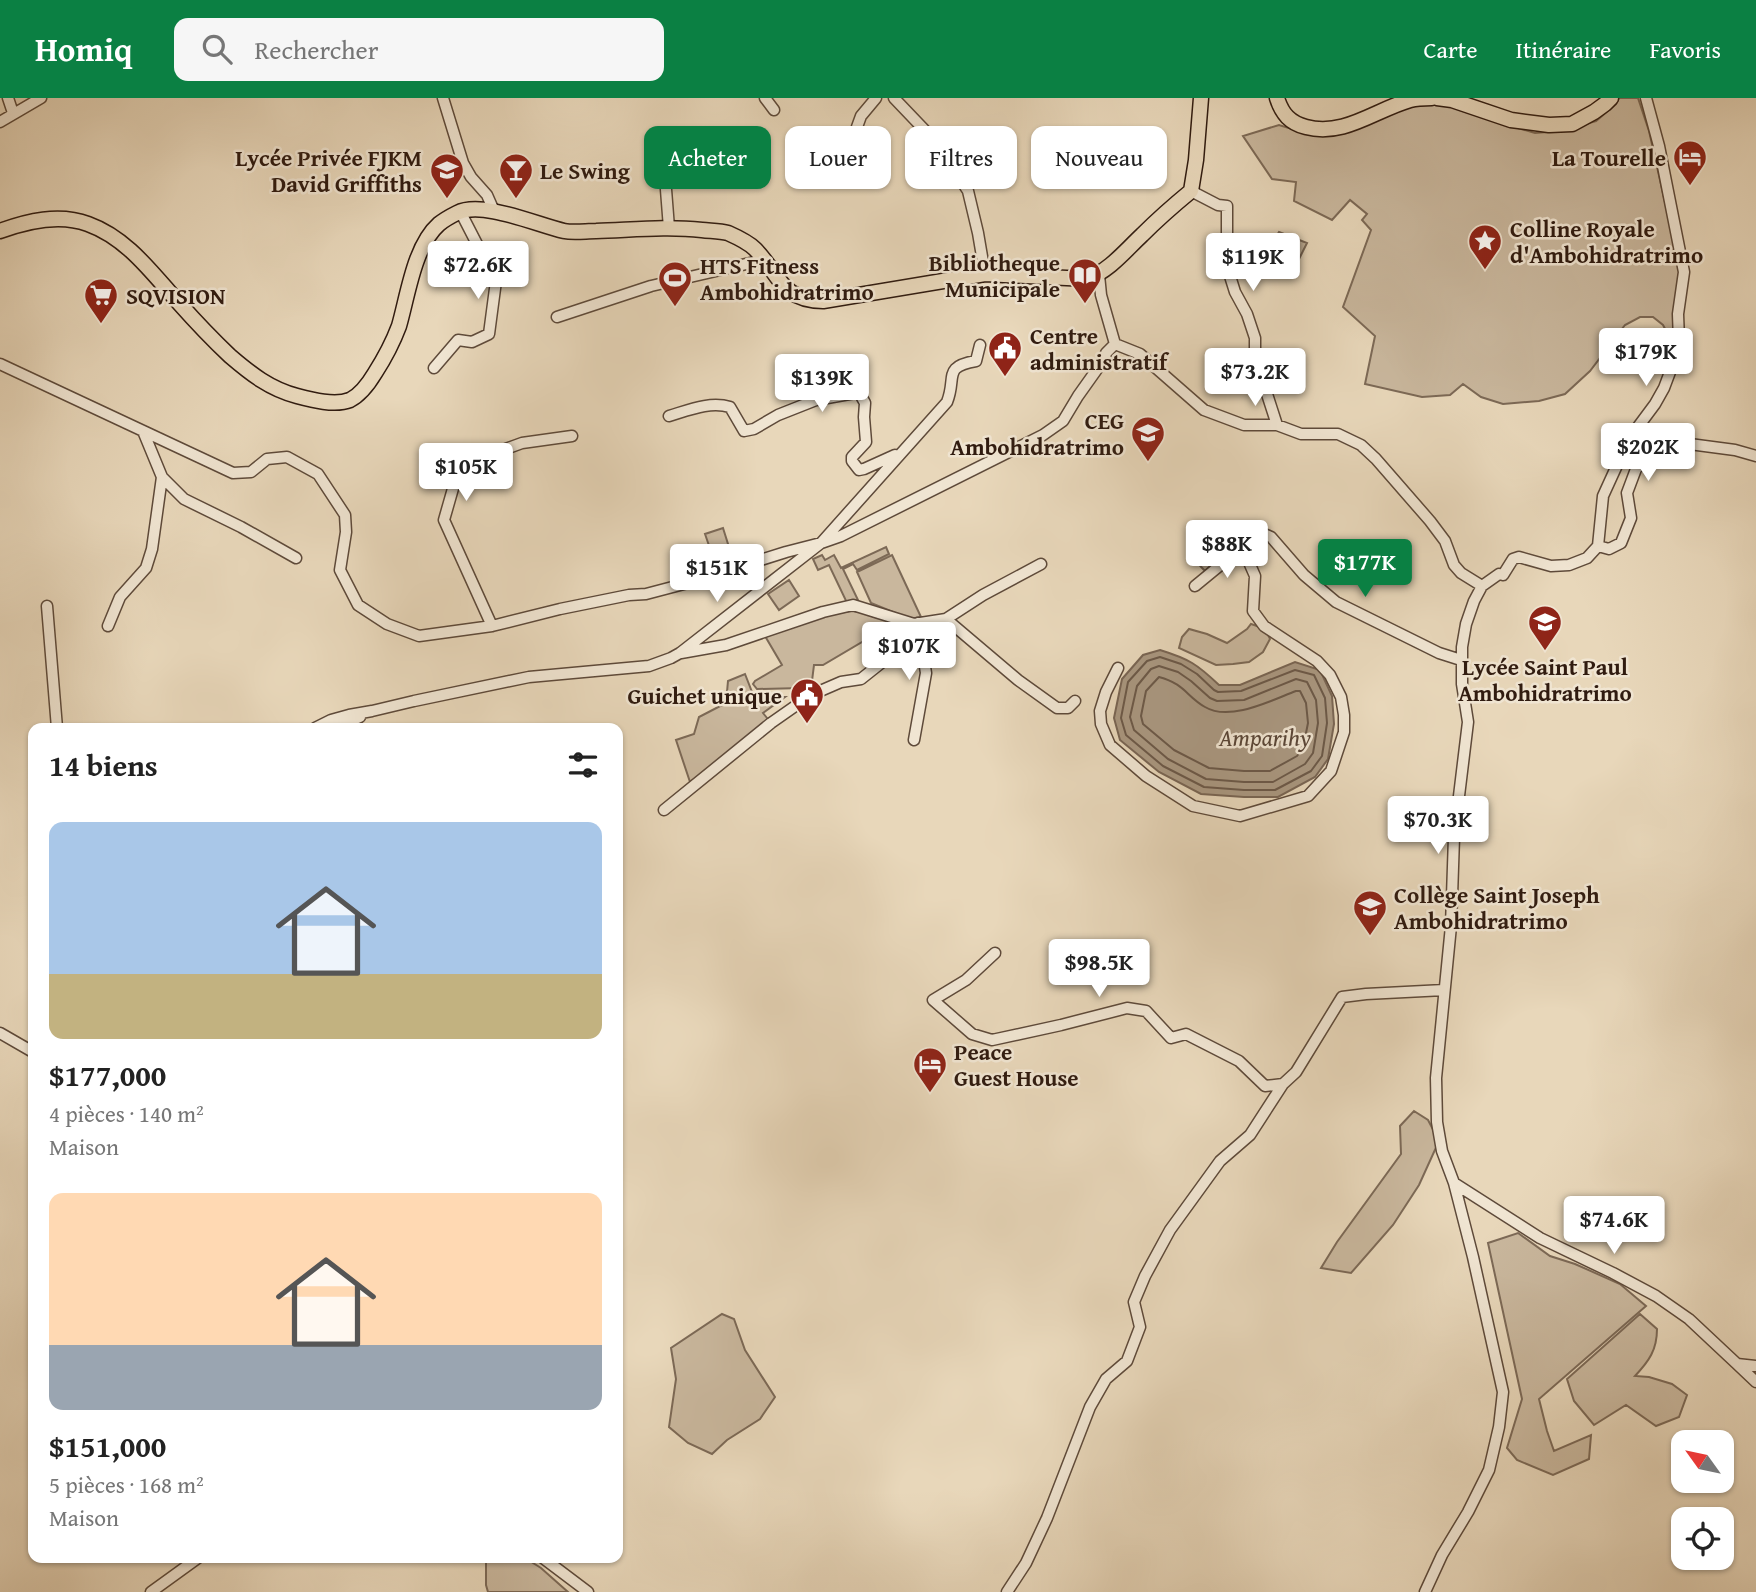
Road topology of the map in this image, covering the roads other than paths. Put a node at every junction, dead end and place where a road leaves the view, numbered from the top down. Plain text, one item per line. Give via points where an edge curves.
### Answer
1 (8, 98) edge
2 (41, 98) edge
3 (443, 98) edge
4 (765, 98) edge
5 (876, 98) edge
6 (882, 98) edge
7 (1201, 98) edge
8 (1277, 98) edge
9 (1434, 98) edge
10 (1611, 98) edge
11 (1646, 98) edge
12 (895, 100) edge
13 (774, 110) dead end
14 (13, 113) junction
15 (0, 122) edge
16 (857, 126) edge
17 (666, 189) edge
18 (1191, 191) junction
19 (460, 211) junction
20 (494, 211) junction
21 (669, 228) junction
22 (0, 230) edge
23 (763, 260) junction
24 (985, 274) junction
25 (1098, 274) junction
26 (557, 317) dead end
27 (1115, 344) junction
28 (980, 345) dead end
29 (0, 364) edge
30 (434, 369) dead end
31 (669, 416) dead end
32 (1277, 425) junction
33 (143, 431) junction
34 (572, 436) dead end
35 (901, 452) junction
36 (1756, 456) edge
37 (162, 477) junction
38 (821, 543) junction
39 (1598, 546) junction
40 (1240, 549) junction
41 (296, 558) dead end
42 (1041, 564) dead end
43 (1195, 586) dead end
44 (1482, 586) junction
45 (47, 606) dead end
46 (946, 619) junction
47 (916, 624) junction
48 (108, 626) dead end
49 (492, 626) junction
50 (680, 653) junction
51 (1461, 660) junction
52 (1118, 668) dead end
53 (1075, 701) dead end
54 (372, 712) junction
55 (57, 723) edge
56 (325, 723) edge
57 (347, 723) edge
58 (914, 740) dead end
59 (664, 810) dead end
60 (995, 953) dead end
61 (1444, 990) junction
62 (0, 1033) edge
63 (28, 1049) edge
64 (1283, 1084) junction
65 (1454, 1183) junction
66 (1737, 1364) junction
67 (1756, 1366) edge
68 (1756, 1382) edge
69 (191, 1563) edge
70 (550, 1563) edge
71 (150, 1592) edge
72 (588, 1592) edge
73 (1007, 1592) edge
74 (1424, 1592) edge

1 - 14 street
2 - 14 street
3 - 20 street via 463,163
4 - 13 street
5 - 16 street
6 - 12 street via 891,103
7 - 18 main road
8 - 9 main road via 1284,114 1296,124 1328,130 1412,99
9 - 10 main road via 1511,120 1549,125 1572,124
11 - 39 street via 1684,272 1679,341 1664,388 1629,439 1603,496
12 - 24 street via 936,142 968,191
14 - 15 street
17 - 21 street
18 - 25 main road
18 - 32 street via 1227,206 1230,276 1255,338 1255,357
19 - 20 main road
19 - 22 main road via 438,224 424,244 398,329 373,376 351,400 340,402 300,397 261,381 198,325 135,253 108,234 86,223 44,219
19 - 30 street via 496,281 491,322 489,334 472,342 458,340
20 - 21 main road via 567,231
21 - 23 main road via 725,232 743,240
23 - 24 main road via 783,286 812,301
23 - 26 street via 652,286
24 - 25 main road
25 - 27 street
27 - 32 street via 1140,355 1204,410 1244,425
27 - 38 street via 1062,421 1043,435
28 - 35 street via 976,361 955,368 947,402
29 - 33 street
31 - 35 street via 720,404 730,407 744,431 816,400 855,393 865,402 866,442 852,457 855,465 864,469
32 - 44 street via 1301,434 1338,434 1361,445 1430,521 1445,541 1454,565
33 - 37 street
33 - 49 street via 233,473 251,472 267,459 287,457 318,474 345,515 340,570 358,605 387,624 419,636
34 - 49 street via 522,443 481,458 456,478 444,520
35 - 38 street
36 - 39 street via 1682,443 1654,451 1636,468 1628,493 1631,518 1621,543 1609,549
37 - 41 street via 184,499
37 - 48 street via 146,568 120,597
38 - 49 street via 646,594
38 - 50 street
39 - 44 street via 1587,558 1569,565 1551,566 1519,556 1503,575
40 - 43 street
40 - 51 street via 1264,534 1270,537 1336,602
40 - 52 street via 1255,576 1253,611 1264,626 1317,661 1341,697 1344,732 1331,771 1308,796 1240,816 1193,806 1146,776 1110,745 1101,724 1100,711
42 - 46 street
44 - 51 street via 1466,624
45 - 55 street
46 - 47 street
46 - 53 street via 1057,708 1068,708
47 - 50 street via 853,605 726,645
47 - 58 street via 926,673
47 - 59 street via 895,652 861,679 811,695
50 - 54 street via 649,666 529,677
51 - 61 street via 1468,722 1454,836
54 - 56 street
54 - 57 street
60 - 64 street via 966,980 933,1000 972,1034 992,1040 1127,1008 1146,1011 1171,1038 1186,1034 1239,1061 1265,1086
61 - 64 street via 1342,997 1296,1072
61 - 65 street via 1437,1122
62 - 63 street
64 - 73 street via 1250,1135 1220,1161 1170,1230 1145,1276 1134,1302 1140,1326 1127,1361 1107,1379 1090,1407 1047,1518
65 - 66 street via 1540,1238 1656,1296 1689,1319
65 - 74 street via 1503,1392 1489,1470
66 - 67 street
66 - 68 street
69 - 71 street
70 - 72 street

